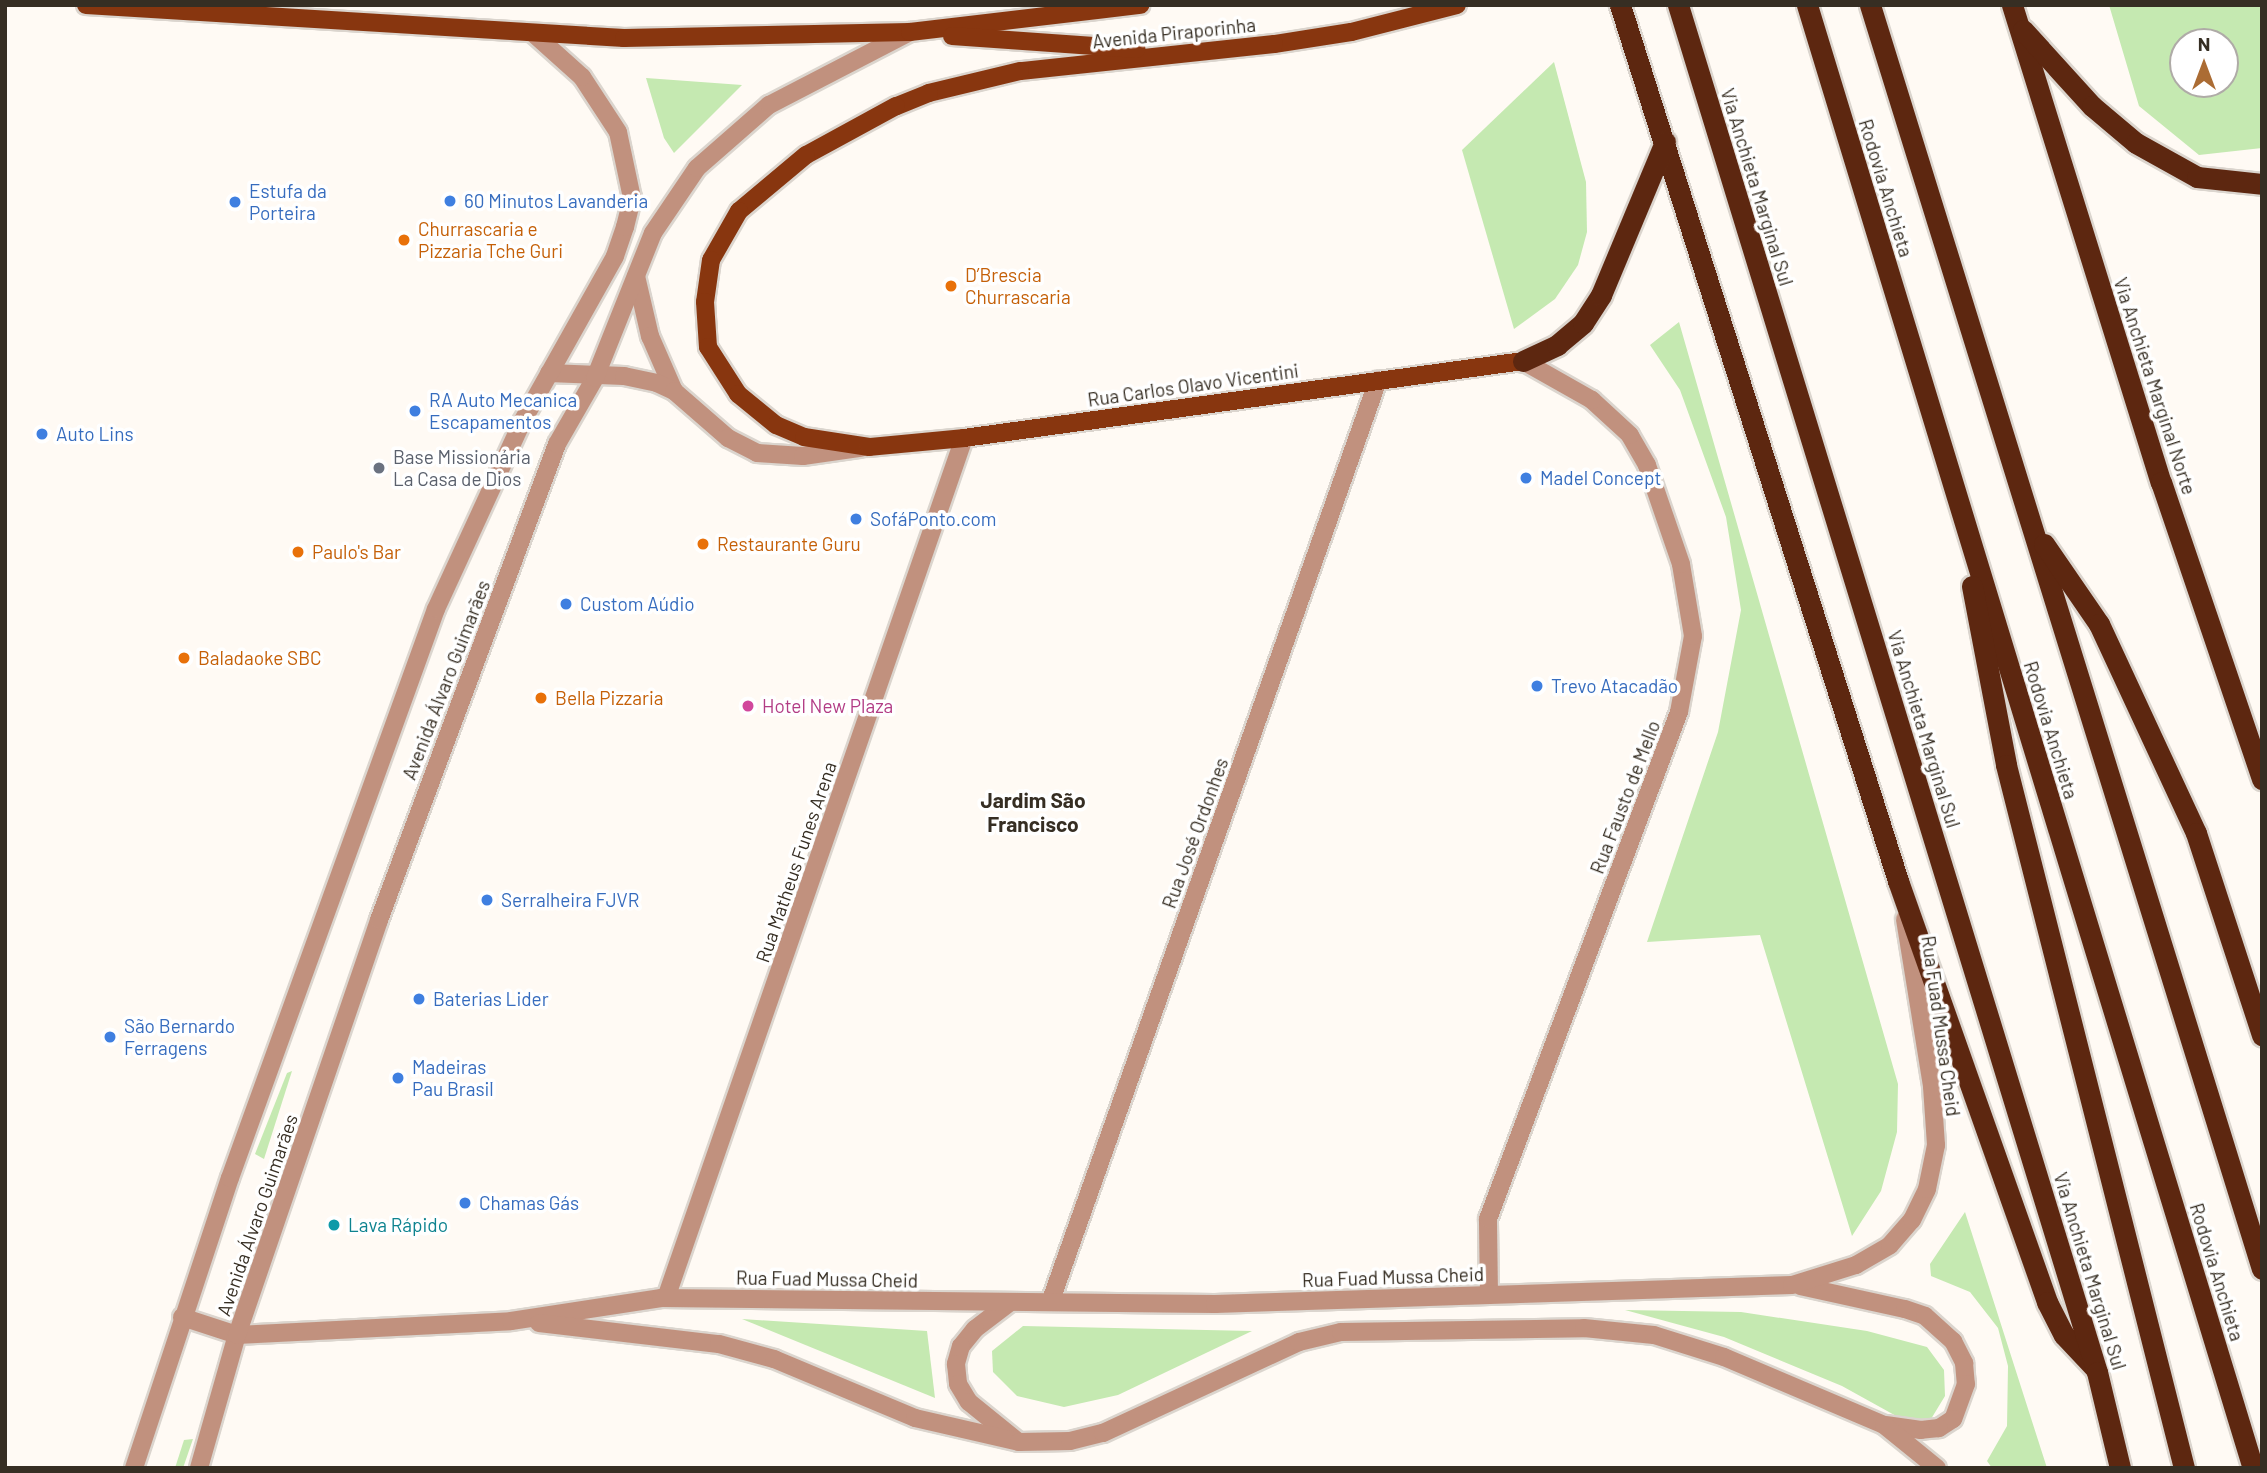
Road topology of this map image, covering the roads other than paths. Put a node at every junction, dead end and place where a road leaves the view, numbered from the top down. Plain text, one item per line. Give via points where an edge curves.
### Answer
1 (86, 5) edge
2 (1140, 5) edge
3 (1457, 5) edge
4 (1620, 5) edge
5 (1678, 5) edge
6 (1807, 5) edge
7 (1870, 5) edge
8 (2015, 15) edge
9 (910, 33) junction
10 (534, 34) junction
11 (1178, 52) junction
12 (1665, 142) junction
13 (2262, 184) edge
14 (636, 276) junction
15 (705, 327) joint
16 (1523, 361) junction
17 (549, 373) junction
18 (594, 378) junction
19 (1378, 380) junction
20 (674, 391) junction
21 (964, 438) junction
22 (869, 447) junction
23 (1951, 478) junction
24 (2032, 525) junction
25 (2262, 779) edge
26 (1898, 881) junction
27 (2262, 1035) edge
28 (2262, 1269) edge
29 (1793, 1285) junction
30 (1489, 1295) junction
31 (666, 1298) junction
32 (1051, 1300) junction
33 (1009, 1303) junction
34 (182, 1317) junction
35 (511, 1321) junction
36 (237, 1335) junction
37 (2097, 1372) junction
38 (1884, 1424) junction
39 (1019, 1442) junction
40 (134, 1468) edge
41 (199, 1468) edge
42 (1937, 1468) edge
43 (2120, 1468) edge
44 (2184, 1468) edge
45 (2253, 1468) edge

1 - 10 main road, Avenida Piraporinha
2 - 9 main road, Avenida Piraporinha
3 - 11 main road, Avenida Piraporinha via 1351,32
4 - 12 highway
5 - 37 highway, Via Anchieta Marginal Sul
6 - 23 highway, Rodovia Anchieta
7 - 24 highway, Rodovia Anchieta
8 - 13 highway via 2092,106 2136,143 2197,177
8 - 25 highway, Via Anchieta Marginal Norte via 2161,482
9 - 10 main road, Avenida Piraporinha via 624,38
9 - 11 main road
9 - 14 street, Avenida Álvaro Guimarães via 769,105 707,159 668,207
10 - 17 street, Avenida Álvaro Guimarães via 582,77 609,112 624,147 632,198 615,256
11 - 15 main road, Avenida Piraporinha via 1020,71 929,93 806,155 739,211 711,260
12 - 16 highway via 1601,295 1583,323 1557,345
12 - 26 highway
14 - 18 street, Avenida Álvaro Guimarães
14 - 20 street via 650,336
15 - 22 main road, Rua Carlos Olavo Vicentini via 708,347 726,378 776,425 804,438
16 - 19 main road, Rua Carlos Olavo Vicentini
16 - 30 street, Rua Fausto de Mello via 1592,400 1630,435 1647,465 1681,564 1693,636 1679,712 1488,1219
17 - 18 street, Rua Carlos Olavo Vicentini
17 - 34 street, Avenida Álvaro Guimarães via 478,512 432,621
18 - 20 street, Rua Carlos Olavo Vicentini via 633,377
18 - 36 street, Avenida Álvaro Guimarães via 557,444 383,908
19 - 21 main road, Rua Carlos Olavo Vicentini
19 - 32 street, Rua José Ordonhes
20 - 22 street, Rua Carlos Olavo Vicentini via 728,438 757,453 803,456
21 - 22 main road, Rua Carlos Olavo Vicentini
21 - 31 street, Rua Matheus Funes Arena
23 - 44 highway via 2006,765
23 - 45 highway, Rodovia Anchieta
24 - 27 highway via 2099,624 2196,832
24 - 28 highway, Rodovia Anchieta
26 - 29 street, Rua Fuad Mussa Cheid via 1932,1086 1936,1145 1927,1189 1912,1220 1890,1245 1856,1265
26 - 37 highway via 2047,1302 2064,1335
29 - 30 street, Rua Fuad Mussa Cheid
29 - 38 street via 1905,1309 1924,1316 1953,1341 1964,1363 1966,1384 1952,1419 1939,1428 1921,1430
30 - 32 street, Rua Fuad Mussa Cheid via 1215,1304
31 - 33 street, Rua Fuad Mussa Cheid
31 - 35 street, Rua Fuad Mussa Cheid
32 - 33 street, Rua Fuad Mussa Cheid
33 - 39 street via 975,1329 961,1346 956,1364 958,1384 969,1402
34 - 36 street, Rua Fuad Mussa Cheid
34 - 40 street, Avenida Álvaro Guimarães
35 - 36 street, Rua Fuad Mussa Cheid
35 - 39 street, Rua Fuad Mussa Cheid via 719,1344 774,1359 915,1418
36 - 41 street, Avenida Álvaro Guimarães
37 - 43 highway, Via Anchieta Marginal Sul
38 - 39 street, Rua Fuad Mussa Cheid via 1724,1357 1654,1335 1584,1328 1476,1328 1341,1332 1299,1342 1103,1433 1070,1441
38 - 42 street, Rua Fuad Mussa Cheid

